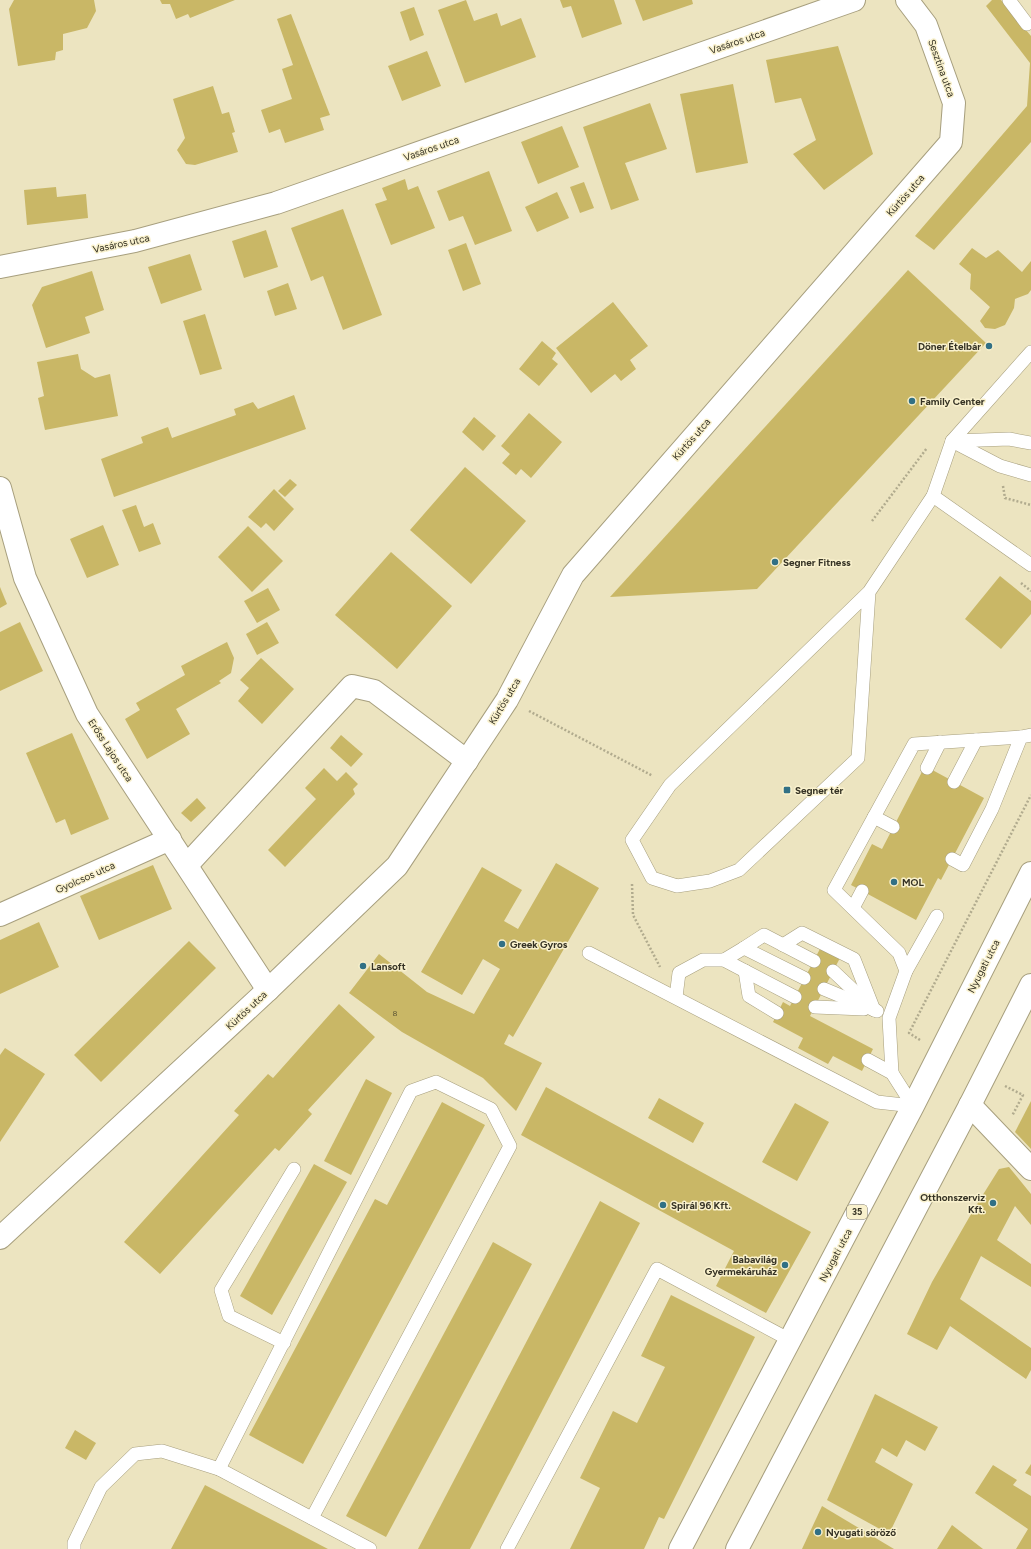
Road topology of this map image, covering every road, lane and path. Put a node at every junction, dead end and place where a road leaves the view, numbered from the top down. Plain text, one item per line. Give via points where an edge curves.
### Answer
1 (854, 0) edge
2 (907, 0) edge
3 (1009, 0) edge
4 (1027, 24) dead end
5 (951, 142) joint
6 (0, 267) edge
7 (1031, 352) edge
8 (952, 441) junction
9 (1031, 443) edge
10 (930, 444) dead end
11 (1031, 475) edge
12 (0, 488) edge
13 (933, 496) junction
14 (1005, 498) dead end
15 (1031, 505) edge
16 (872, 521) dead end
17 (1031, 565) edge
18 (870, 592) junction
19 (507, 700) junction
20 (1026, 736) edge
21 (976, 740) junction
22 (940, 742) junction
23 (467, 761) junction
24 (927, 768) dead end
25 (954, 782) dead end
26 (670, 785) junction
27 (1031, 795) edge
28 (874, 817) junction
29 (893, 827) dead end
30 (170, 839) junction
31 (952, 859) dead end
32 (187, 865) junction
33 (1031, 874) edge
34 (632, 877) dead end
35 (862, 891) dead end
36 (853, 908) junction
37 (0, 915) edge
38 (937, 916) dead end
39 (783, 945) junction
40 (744, 948) junction
41 (589, 953) dead end
42 (724, 960) junction
43 (814, 961) dead end
44 (745, 971) junction
45 (833, 971) dead end
46 (906, 971) junction
47 (804, 978) dead end
48 (1031, 985) edge
49 (824, 989) dead end
50 (268, 990) junction
51 (676, 997) junction
52 (795, 997) dead end
53 (815, 1007) dead end
54 (874, 1010) junction
55 (778, 1013) dead end
56 (889, 1018) junction
57 (909, 1033) dead end
58 (868, 1060) dead end
59 (892, 1073) junction
60 (970, 1105) junction
61 (913, 1106) junction
62 (294, 1169) dead end
63 (1031, 1169) edge
64 (0, 1238) edge
65 (790, 1340) junction
66 (284, 1343) junction
67 (220, 1469) junction
68 (312, 1518) junction
69 (74, 1549) edge
70 (370, 1549) edge
71 (507, 1549) edge
72 (680, 1549) edge
73 (737, 1549) edge

1 - 6 street, Vasáros utca via 276,203 135,241
2 - 5 street, Sesztina utca via 926,25 954,103
3 - 4 lane
5 - 19 street, Kürtös utca via 573,574
7 - 8 lane
8 - 9 lane via 1009,439
8 - 11 lane via 1000,466
8 - 13 lane
10 - 16 path
12 - 30 street, Erőss Lajos utca via 25,578 87,714
13 - 17 lane
13 - 18 lane
14 - 15 path
18 - 26 lane
18 - 26 lane via 858,758 739,870 710,882 677,886 652,878 632,840
19 - 23 street, Kürtös utca
19 - 26 path
20 - 21 lane
20 - 31 lane via 963,865
21 - 22 lane
21 - 25 lane
22 - 24 lane
22 - 28 lane via 914,744
23 - 32 street via 374,691 352,686
23 - 50 street, Kürtös utca via 397,866
27 - 57 path
28 - 29 lane
28 - 36 lane via 834,890
30 - 32 street, Erőss Lajos utca
30 - 37 street, Gyolcsos utca
32 - 50 street, Erőss Lajos utca
33 - 61 street, Nyugati utca / 35
34 - 51 path via 633,915
35 - 36 lane
36 - 46 lane via 899,952
38 - 46 lane
39 - 40 lane via 764,935
39 - 43 lane
39 - 54 lane via 802,932 854,959
40 - 42 lane
40 - 47 lane
41 - 51 lane
42 - 44 lane
42 - 51 lane via 703,960 679,973
44 - 52 lane
44 - 55 lane via 749,996
45 - 54 lane
46 - 56 lane
48 - 60 street
49 - 54 lane
50 - 64 street, Kürtös utca
51 - 61 lane via 877,1102
53 - 54 lane
54 - 56 lane
56 - 59 lane
58 - 59 lane
59 - 61 lane
60 - 63 street
60 - 73 street
61 - 65 street, Nyugati utca / 35
62 - 66 lane via 221,1290 229,1316
65 - 71 lane via 657,1269
65 - 72 street, Nyugati utca / 35
66 - 67 lane
66 - 68 lane via 411,1091 436,1082 491,1109 510,1146
67 - 68 lane
67 - 69 lane via 162,1450 135,1454 101,1486 74,1543
68 - 70 lane

